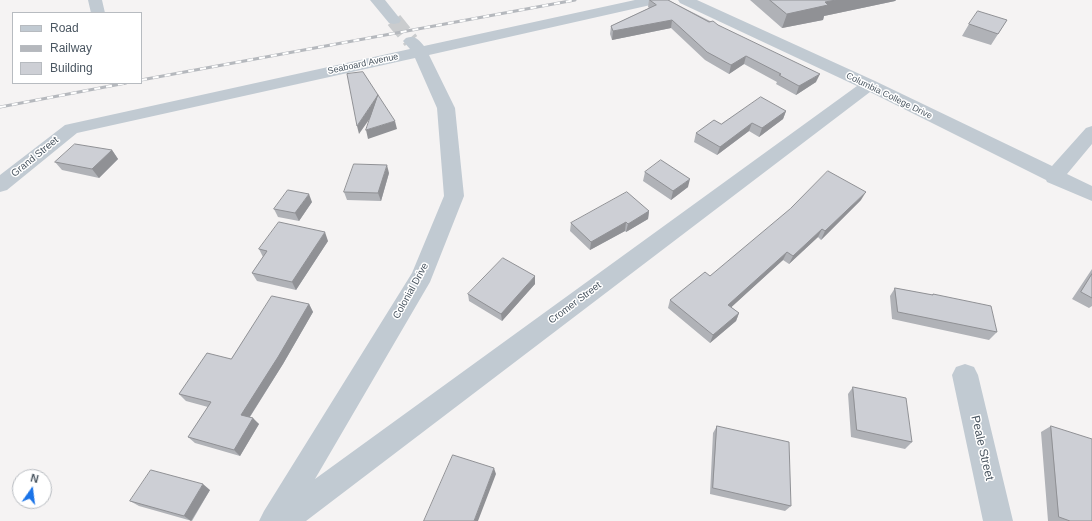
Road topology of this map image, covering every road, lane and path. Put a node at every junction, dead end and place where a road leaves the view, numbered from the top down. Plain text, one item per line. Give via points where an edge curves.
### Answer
1 (95, 0) edge
2 (378, 0) edge
3 (655, 0) edge
4 (685, 0) edge
5 (98, 12) edge
6 (394, 20) tunnel mouth
7 (415, 46) junction
8 (869, 85) junction
9 (71, 129) joint
10 (1092, 132) edge
11 (1054, 177) junction
12 (0, 186) edge
13 (1092, 194) edge
14 (965, 375) dead end
15 (274, 521) edge
16 (282, 521) edge
17 (998, 521) edge

1 - 5 street
2 - 6 street
3 - 7 street, Seaboard Avenue
4 - 8 street, Columbia College Drive
7 - 9 street, Seaboard Avenue
7 - 15 street, Colonial Drive via 446,108 454,196 422,276
8 - 11 street, Columbia College Drive
8 - 16 street, Cromer Street
9 - 12 street, Grand Street
10 - 11 street
11 - 13 street, Columbia College Drive
14 - 17 street, Peale Street

